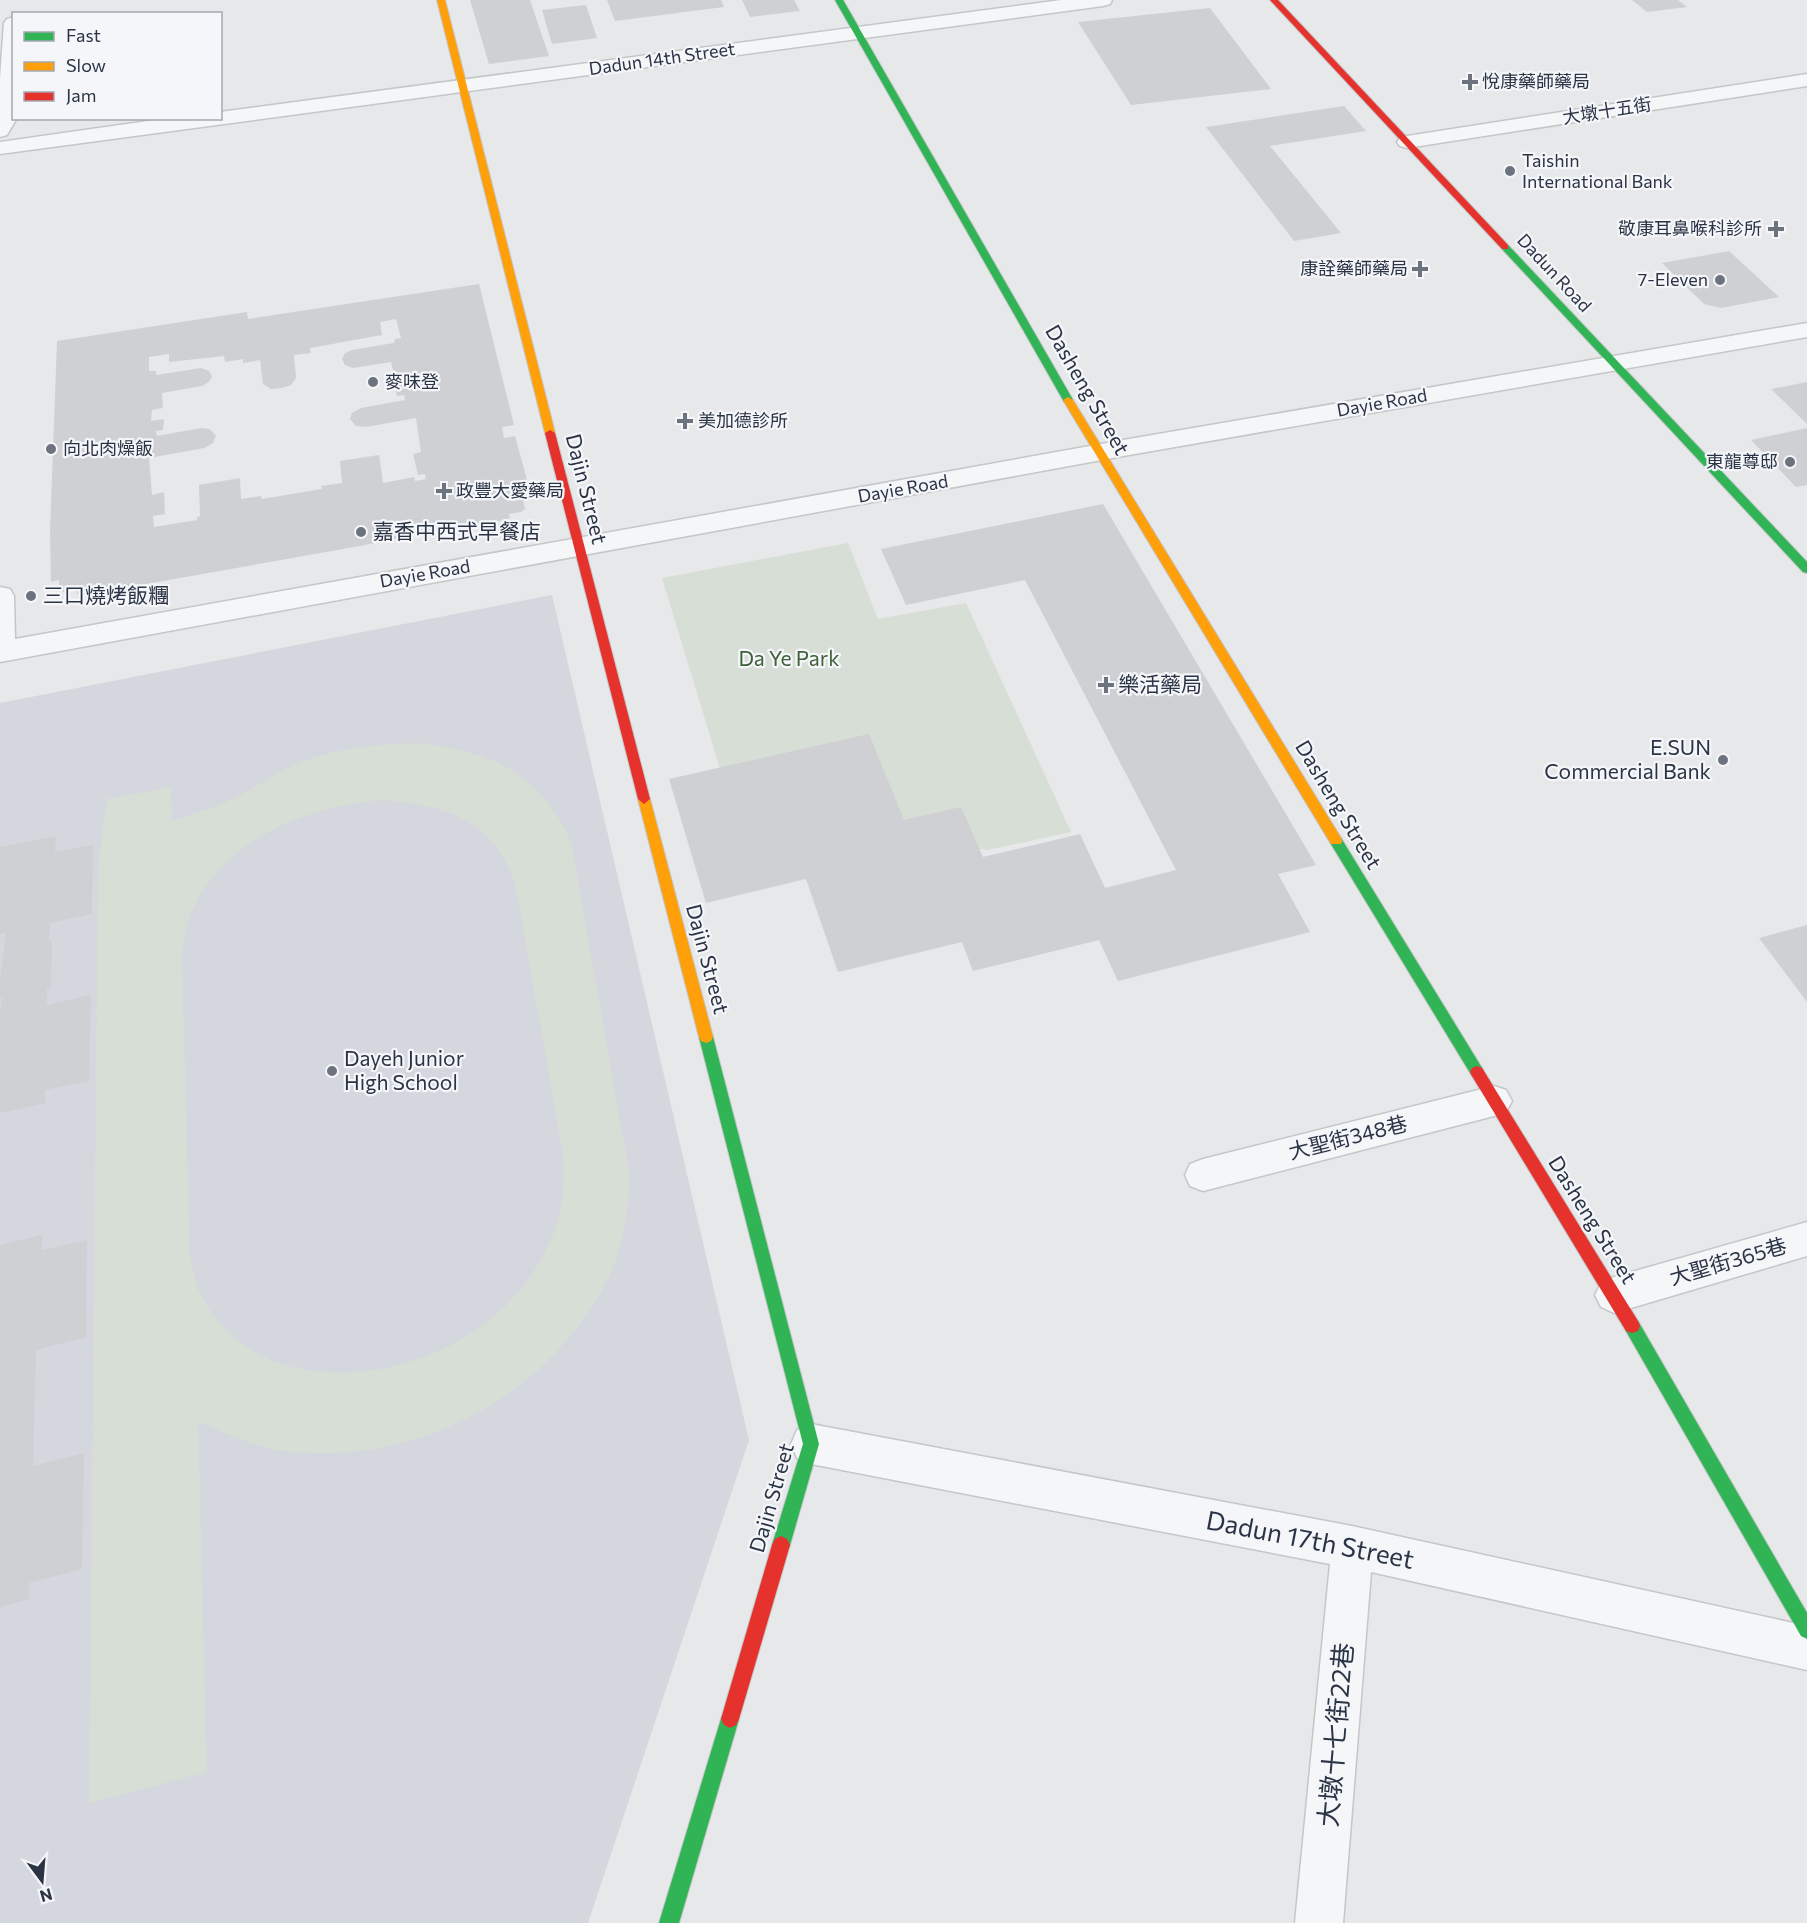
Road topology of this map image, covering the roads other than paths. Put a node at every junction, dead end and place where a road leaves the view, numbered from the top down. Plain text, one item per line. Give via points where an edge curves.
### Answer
1 (441, 0) edge
2 (839, 0) edge
3 (1104, 0) edge
4 (1274, 0) edge
5 (858, 33) junction
6 (12, 44) edge
7 (1807, 80) edge
8 (463, 86) junction
9 (222, 118) edge
10 (204, 120) edge
11 (0, 131) edge
12 (1407, 142) junction
13 (0, 148) edge
14 (1807, 330) edge
15 (1613, 362) junction
16 (1099, 454) junction
17 (579, 546) junction
18 (1807, 569) edge
19 (0, 596) edge
20 (1, 652) edge
21 (1494, 1101) junction
22 (1203, 1175) dead end
23 (1807, 1239) edge
24 (1614, 1295) junction
25 (811, 1444) junction
26 (1352, 1547) junction
27 (1807, 1630) edge
28 (1807, 1648) edge
29 (669, 1923) edge
30 (1319, 1923) edge

1 - 8 street, Dajin Street
2 - 5 street, Dasheng Street
3 - 5 street, Dadun 14th Street
4 - 12 street, Dadun Road
5 - 8 street, Dadun 14th Street
5 - 16 street, Dasheng Street
6 - 11 street via 7,118
7 - 12 street, 大墩十五街
8 - 9 street, Dadun 14th Street
8 - 17 street, Dajin Street
10 - 13 street, Dadun 14th Street
12 - 15 street, Dadun Road
14 - 15 street, Dayie Road
15 - 16 street, Dayie Road
15 - 18 street, Dadun Road
16 - 17 street, Dayie Road
16 - 21 street, Dasheng Street
17 - 20 street, Dayie Road
17 - 25 street, Dajin Street
19 - 20 street
21 - 22 street, 大聖街348巷
21 - 24 street, Dasheng Street
23 - 24 street, 大聖街365巷
24 - 27 street, Dasheng Street
25 - 26 street, Dadun 17th Street
25 - 29 street, Dajin Street
26 - 28 street, Dadun 17th Street
26 - 30 street, 大墩十七街22巷

